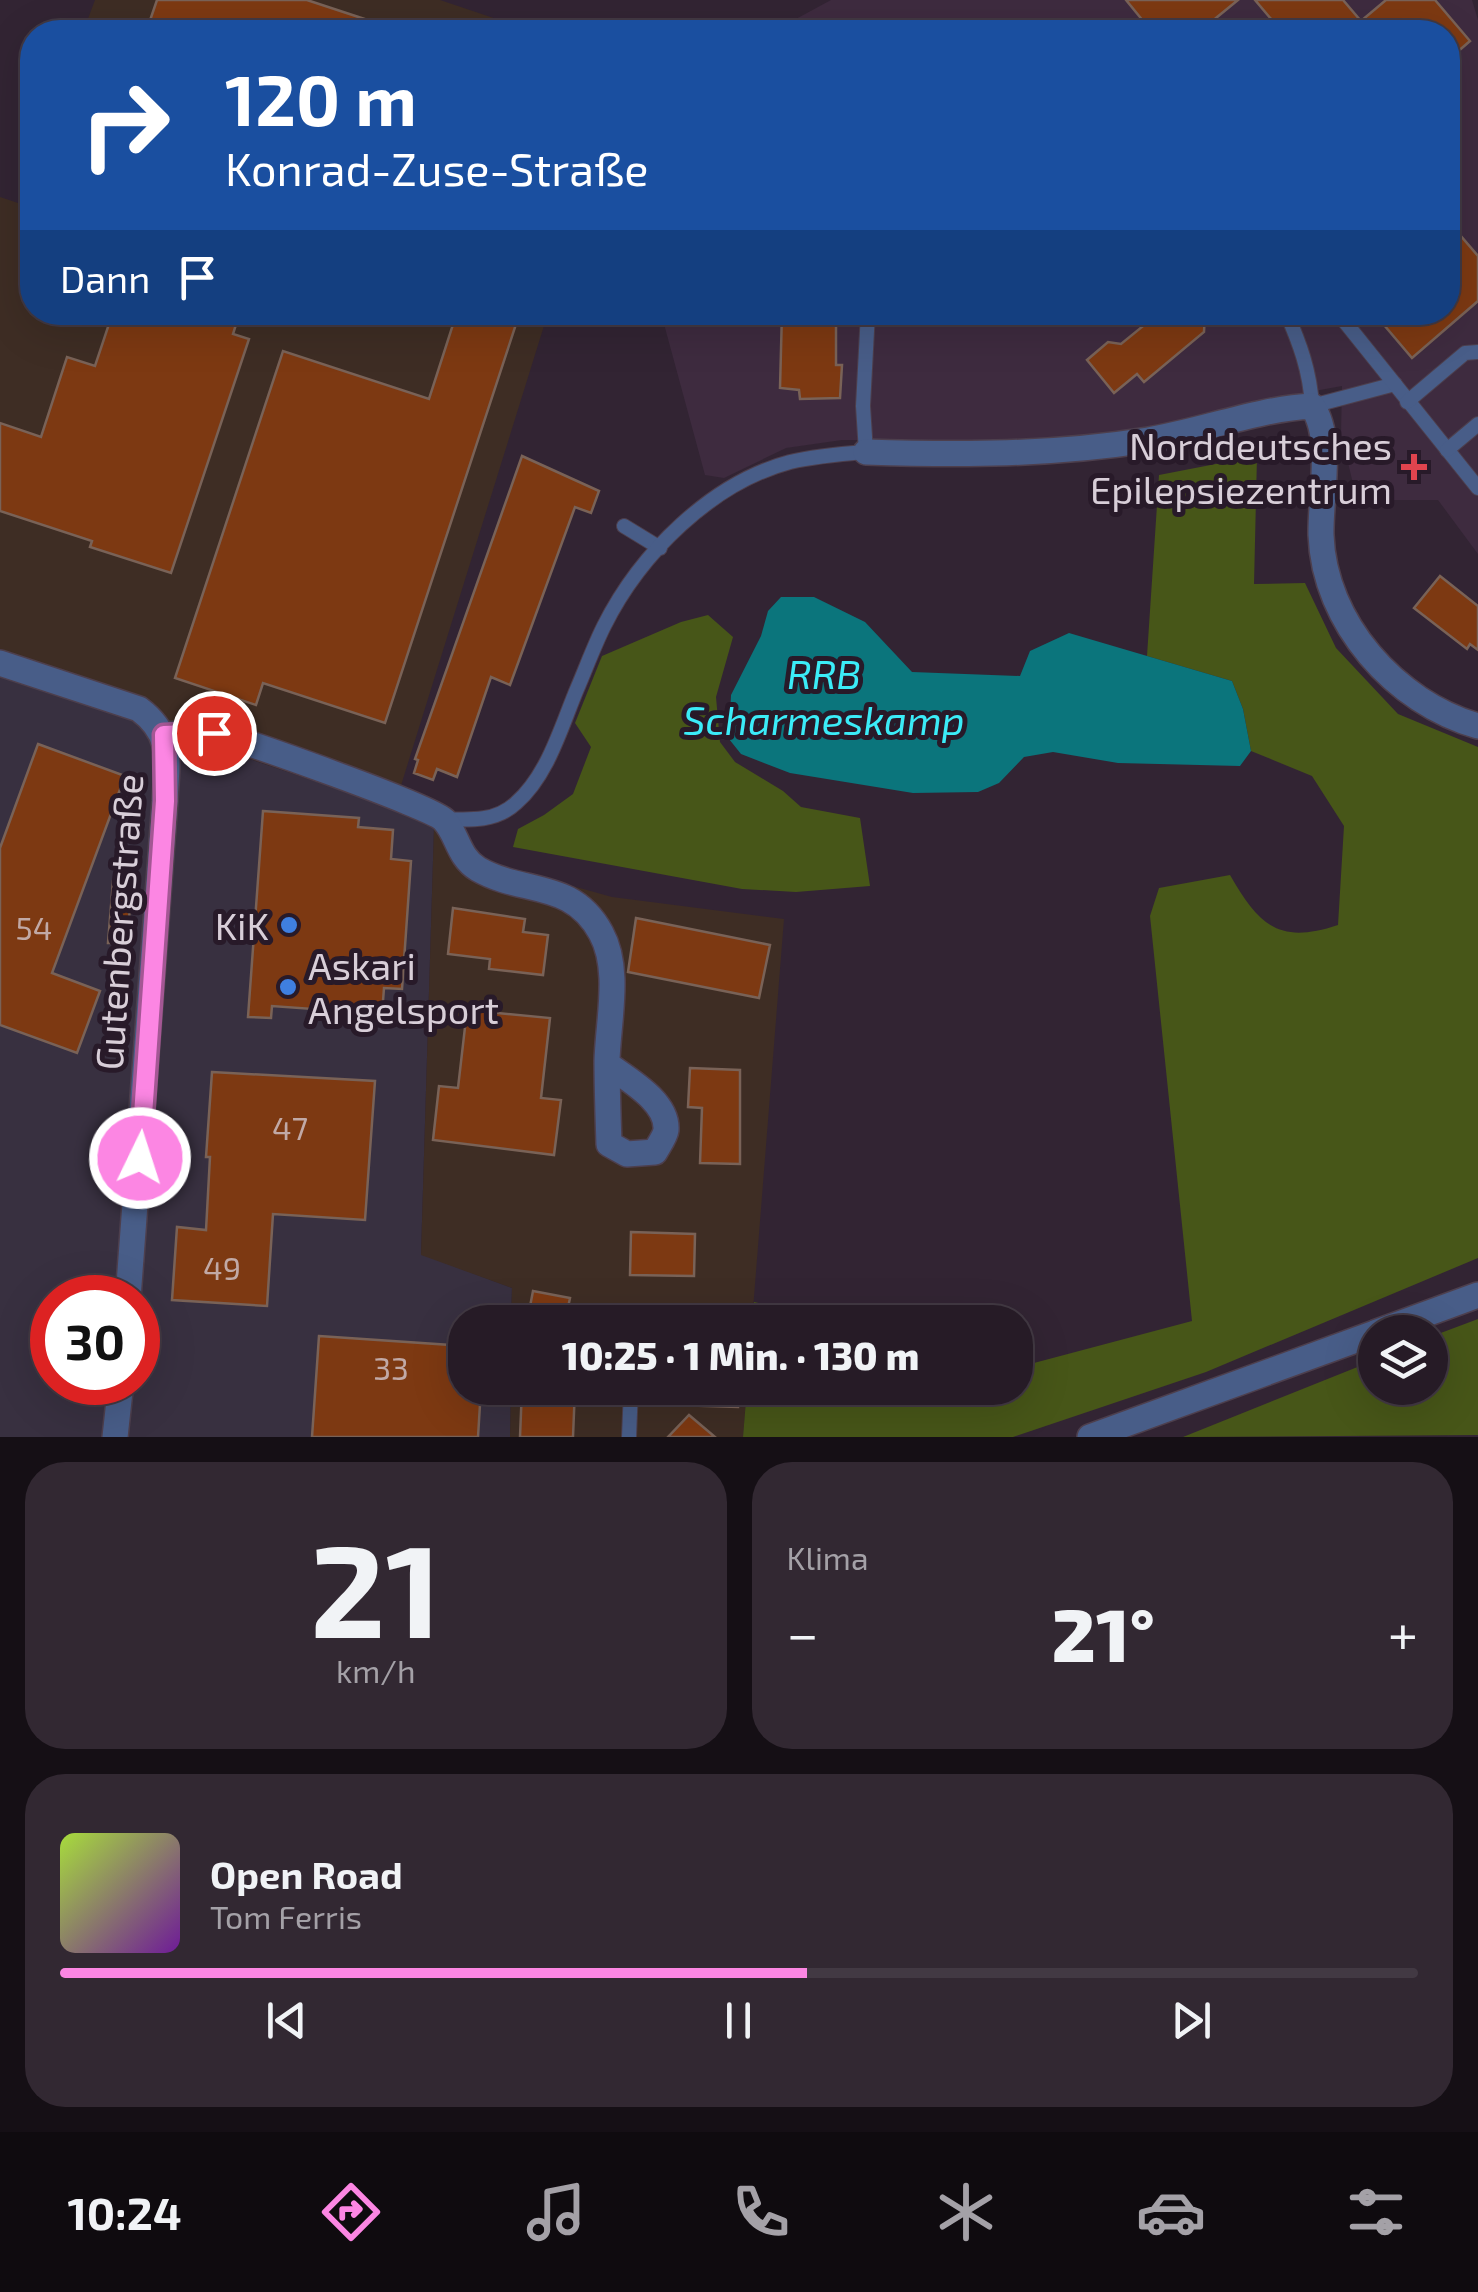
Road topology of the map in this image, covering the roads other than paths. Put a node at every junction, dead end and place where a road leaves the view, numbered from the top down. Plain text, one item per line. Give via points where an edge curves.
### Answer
1 (867, 325) edge
2 (1292, 325) edge
3 (1347, 325) edge
4 (1478, 352) edge
5 (1394, 384) junction
6 (1407, 402) junction
7 (1312, 406) junction
8 (1478, 424) edge
9 (1446, 450) junction
10 (866, 452) junction
11 (1478, 488) edge
12 (624, 526) dead end
13 (660, 548) junction
14 (0, 663) edge
15 (1478, 726) edge
16 (164, 735) junction
17 (444, 819) junction
18 (607, 1064) dead end
19 (130, 1275) edge
20 (1478, 1294) edge
21 (1423, 1315) edge
22 (1358, 1340) edge
23 (118, 1405) edge
24 (630, 1405) edge
25 (115, 1437) edge
26 (629, 1437) edge
27 (1090, 1437) edge

1 - 10 lane
2 - 7 lane via 1304,353
3 - 5 lane
4 - 6 lane via 1466,353
5 - 6 lane
5 - 7 lane
6 - 9 lane
7 - 10 street via 1048,453
7 - 15 street via 1322,428 1321,538 1331,584 1357,638 1413,698
8 - 9 lane
9 - 11 lane
10 - 13 lane via 803,460 755,476 694,513
12 - 13 lane
13 - 17 lane via 605,624 528,790 501,813
14 - 16 street, Gutenbergstraße via 139,708
16 - 17 street via 214,733
16 - 19 street, Gutenbergstraße via 165,801
17 - 18 street via 475,868 586,908 611,963
20 - 21 street
22 - 27 street
23 - 25 street
24 - 26 lane

